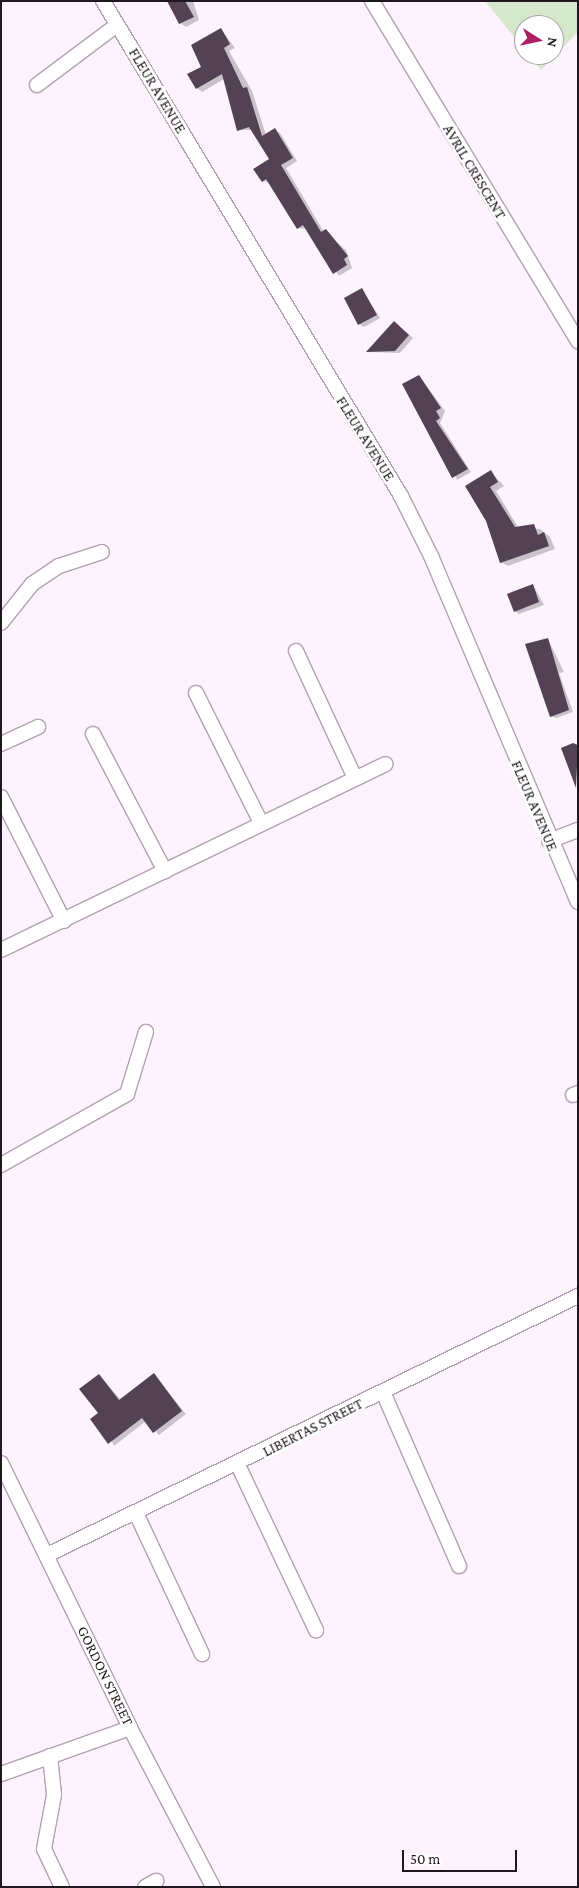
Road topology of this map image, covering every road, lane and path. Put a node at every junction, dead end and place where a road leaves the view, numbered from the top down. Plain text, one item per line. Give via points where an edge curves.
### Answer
1 (103, 1) edge
2 (372, 1) edge
3 (117, 25) junction
4 (37, 84) dead end
5 (578, 341) edge
6 (102, 552) dead end
7 (1, 623) edge
8 (296, 651) dead end
9 (196, 693) dead end
10 (38, 727) dead end
11 (93, 734) dead end
12 (1, 744) edge
13 (385, 764) dead end
14 (354, 776) junction
15 (1, 798) edge
16 (260, 821) junction
17 (578, 830) edge
18 (549, 841) junction
19 (165, 870) junction
20 (578, 902) edge
21 (64, 921) junction
22 (1, 950) edge
23 (146, 1032) dead end
24 (1, 1165) edge
25 (578, 1296) edge
26 (383, 1392) junction
27 (1, 1463) edge
28 (238, 1465) junction
29 (136, 1513) junction
30 (46, 1556) junction
31 (459, 1566) dead end
32 (316, 1630) dead end
33 (202, 1654) dead end
34 (130, 1728) junction
35 (50, 1756) junction
36 (1, 1774) edge
37 (62, 1887) edge
38 (213, 1887) edge

1 - 3 street, FLEUR AVENUE
2 - 5 street, AVRIL CRESCENT
3 - 4 street
3 - 18 street, FLEUR AVENUE via 401,496 431,556
6 - 7 street via 59,566 32,584
8 - 14 street
9 - 16 street
10 - 12 street
11 - 19 street
13 - 14 street
14 - 16 street
15 - 21 street
16 - 19 street
17 - 18 street
18 - 20 street, FLEUR AVENUE
19 - 21 street
21 - 22 street
23 - 24 street via 126,1094
25 - 26 street, LIBERTAS STREET
26 - 28 street, LIBERTAS STREET
26 - 31 street
27 - 30 street, GORDON STREET
28 - 29 street, LIBERTAS STREET
28 - 32 street
29 - 30 street, LIBERTAS STREET
29 - 33 street
30 - 34 street, GORDON STREET
34 - 35 street
34 - 38 street, GORDON STREET
35 - 36 street
35 - 37 street via 54,1795 44,1849

